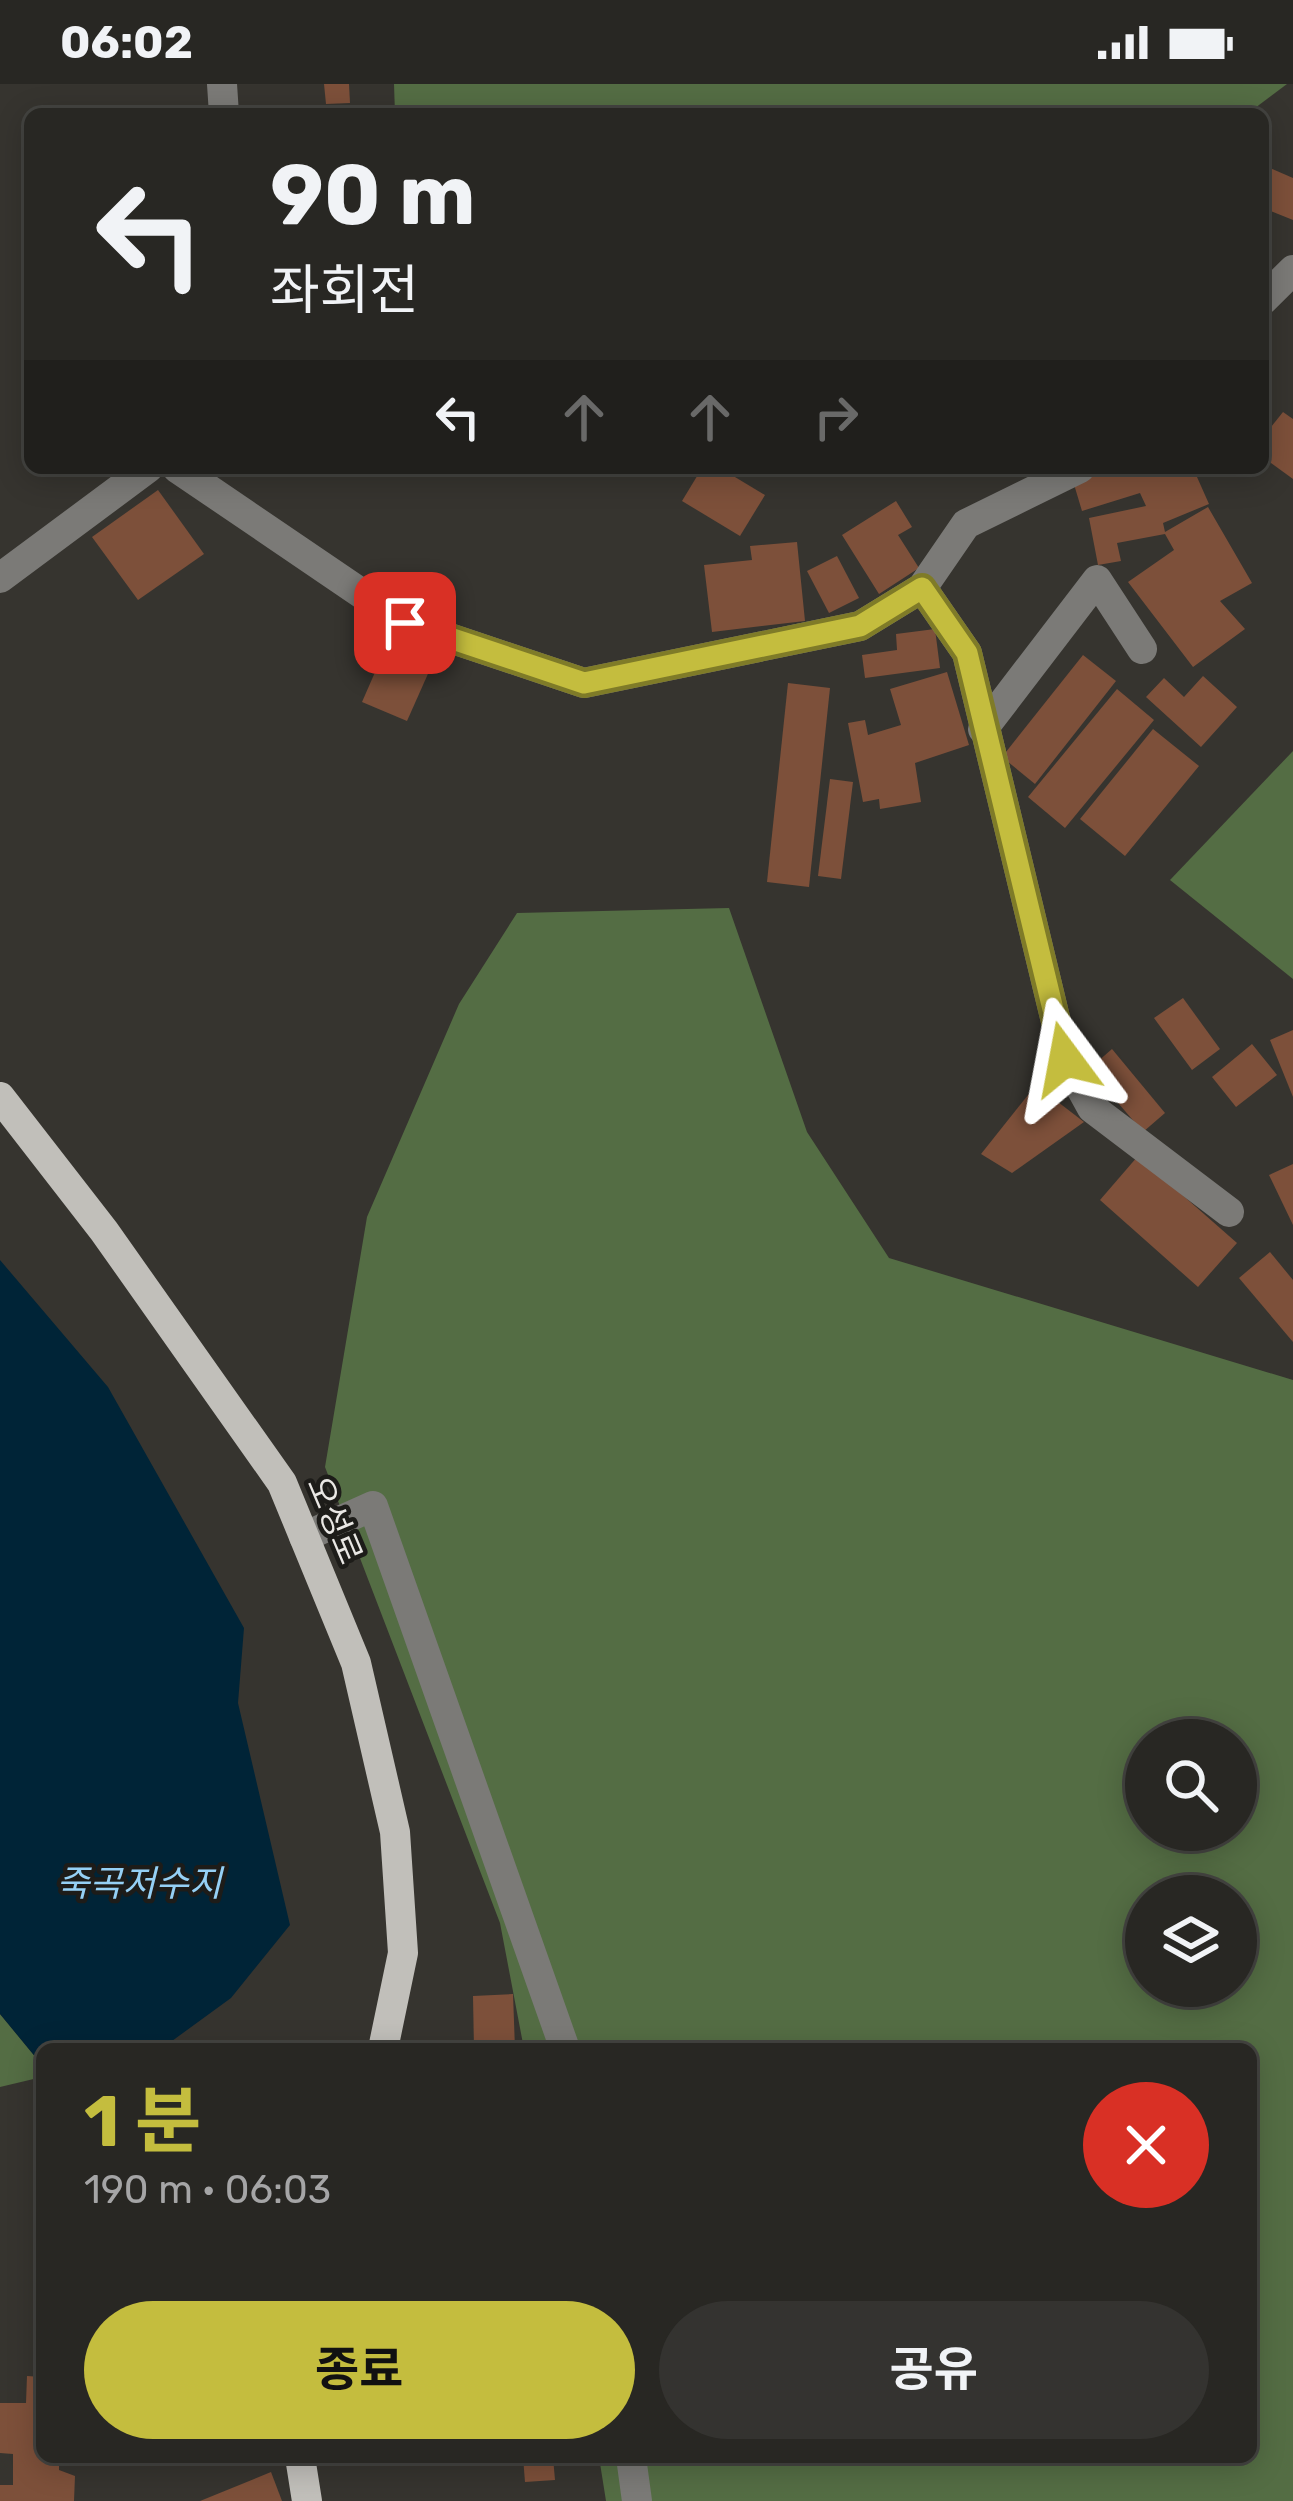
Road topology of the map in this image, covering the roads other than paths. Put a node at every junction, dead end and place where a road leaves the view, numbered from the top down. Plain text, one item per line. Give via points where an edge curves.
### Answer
1 (1293, 270) edge
2 (1269, 294) edge
3 (140, 474) edge
4 (186, 474) edge
5 (1068, 474) edge
6 (0, 578) edge
7 (922, 588) junction
8 (1142, 650) dead end
9 (983, 729) junction
10 (0, 1097) edge
11 (1229, 1212) dead end
12 (304, 1538) junction
13 (384, 2043) edge
14 (564, 2043) edge
15 (301, 2463) edge
16 (632, 2463) edge
17 (308, 2501) edge
18 (637, 2501) edge

1 - 2 street
3 - 6 street
4 - 7 street via 405,623 584,683 860,626
5 - 7 street via 966,524
7 - 9 street via 967,653
8 - 9 street via 1097,580
9 - 11 street via 1065,1059 1092,1108
10 - 12 main road, 오성로 via 282,1483
12 - 13 main road, 오성로 via 356,1663 395,1832 404,1953
12 - 14 street via 373,1506
15 - 17 main road
16 - 18 street

